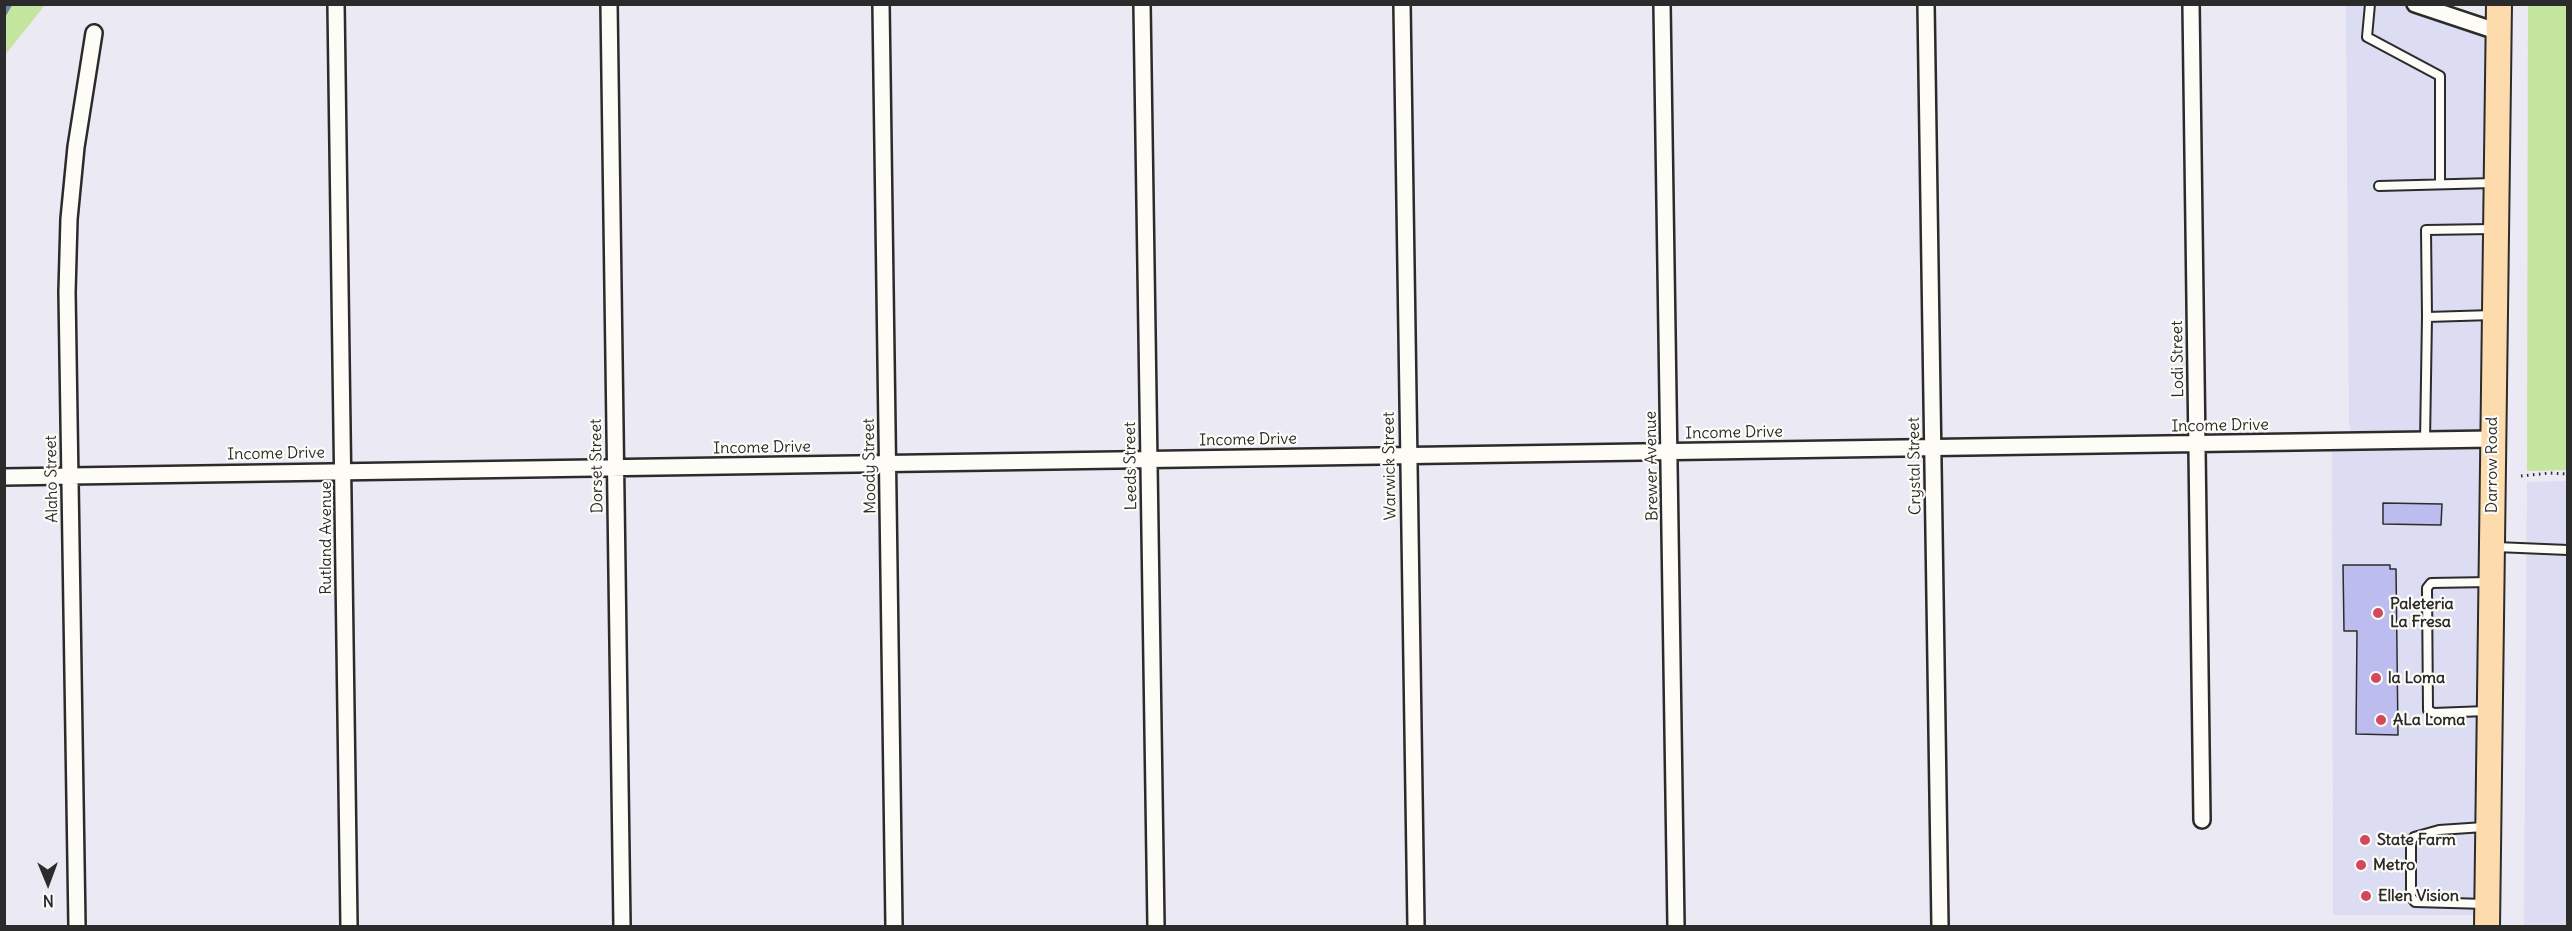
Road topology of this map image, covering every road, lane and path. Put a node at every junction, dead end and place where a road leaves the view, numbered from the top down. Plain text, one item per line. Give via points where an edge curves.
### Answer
1 (336, 4) edge
2 (609, 4) edge
3 (881, 4) edge
4 (1142, 4) edge
5 (1402, 4) edge
6 (1662, 4) edge
7 (1926, 4) edge
8 (2191, 4) edge
9 (2370, 4) edge
10 (2415, 4) edge
11 (2499, 4) edge
12 (2499, 32) junction
13 (94, 33) dead end
14 (2497, 183) junction
15 (2439, 184) junction
16 (2379, 186) dead end
17 (2496, 229) junction
18 (2495, 315) junction
19 (2427, 317) junction
20 (2492, 439) junction
21 (2425, 441) junction
22 (2197, 444) junction
23 (1934, 448) junction
24 (1670, 452) junction
25 (1408, 456) junction
26 (1149, 460) junction
27 (888, 463) junction
28 (615, 468) junction
29 (344, 470) junction
30 (2568, 474) edge
31 (70, 476) junction
32 (2521, 476) dead end
33 (4, 477) edge
34 (2492, 547) junction
35 (2568, 550) edge
36 (2491, 582) junction
37 (2490, 711) junction
38 (2202, 820) dead end
39 (2488, 827) junction
40 (2487, 915) edge
41 (77, 927) edge
42 (349, 927) edge
43 (622, 927) edge
44 (894, 927) edge
45 (1156, 927) edge
46 (1416, 927) edge
47 (1676, 927) edge
48 (1940, 927) edge

1 - 29 street, Rutland Avenue
2 - 28 street, Dorset Street
3 - 27 street, Moody Street
4 - 26 street, Leeds Street
5 - 25 street, Warwick Street
6 - 24 street, Brewer Avenue
7 - 23 street, Crystal Street
8 - 22 street, Lodi Street
9 - 15 lane via 2367,37 2440,76
10 - 12 street
11 - 12 main road, Darrow Road
12 - 14 main road, Darrow Road
13 - 31 street, Alaho Street via 69,219
14 - 15 lane
14 - 17 main road, Darrow Road
15 - 16 lane
17 - 18 main road, Darrow Road
17 - 19 lane via 2426,230
18 - 19 lane
18 - 20 main road, Darrow Road
19 - 21 lane
20 - 21 street, Income Drive
20 - 34 main road, Darrow Road
21 - 22 street, Income Drive
22 - 23 street, Income Drive
22 - 38 street, Lodi Street
23 - 24 street, Income Drive
23 - 48 street, Crystal Street
24 - 25 street, Income Drive
24 - 47 street, Brewer Avenue
25 - 26 street, Income Drive
25 - 46 street, Warwick Street
26 - 27 street, Income Drive
26 - 45 street, Leeds Street
27 - 28 street, Income Drive
27 - 44 street, Moody Street
28 - 29 street, Income Drive
28 - 43 street, Dorset Street
29 - 31 street, Income Drive
29 - 42 street, Rutland Avenue
30 - 32 path
31 - 33 street, Income Drive
31 - 41 street, Alaho Street
34 - 35 lane
34 - 36 main road, Darrow Road
36 - 37 main road, Darrow Road
36 - 37 lane via 2430,583 2427,588 2428,710
37 - 39 main road, Darrow Road
39 - 40 main road, Darrow Road
39 - 40 lane via 2439,830 2414,837 2411,842 2411,897 2415,902

